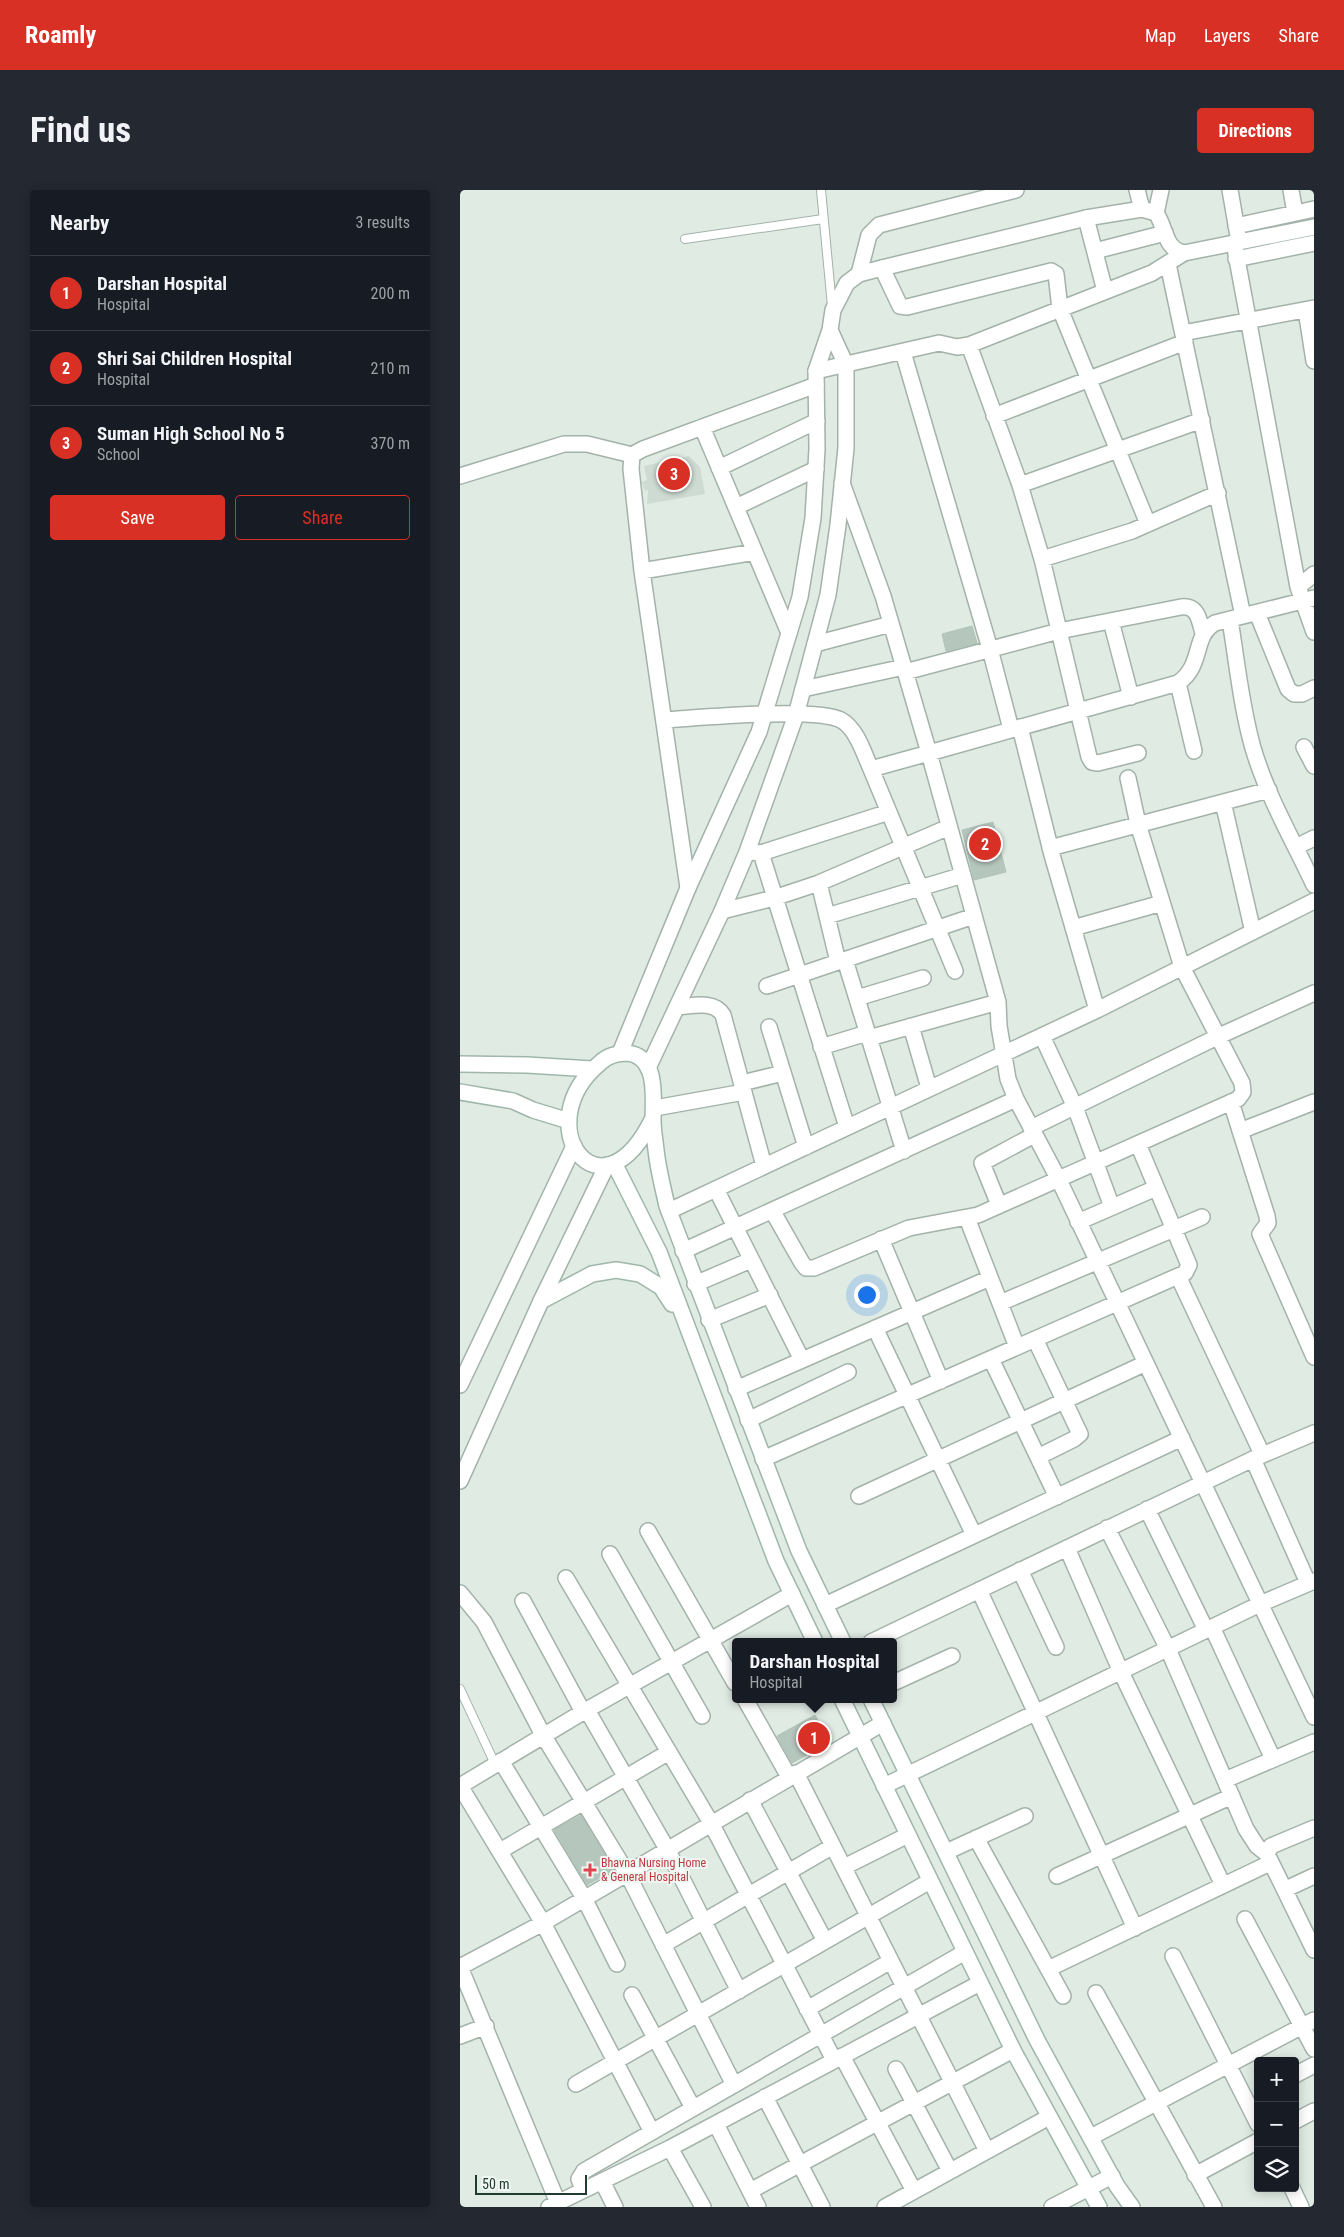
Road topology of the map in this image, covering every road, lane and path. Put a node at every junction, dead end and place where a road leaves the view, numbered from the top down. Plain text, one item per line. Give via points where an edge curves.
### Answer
1 (820, 190) edge
2 (1016, 190) edge
3 (1138, 190) edge
4 (1161, 190) edge
5 (1230, 190) edge
6 (1290, 190) edge
7 (1314, 209) edge
8 (1149, 211) junction
9 (1295, 212) junction
10 (1086, 218) junction
11 (823, 219) junction
12 (1236, 226) junction
13 (1314, 227) edge
14 (1165, 232) junction
15 (685, 239) dead end
16 (1241, 242) junction
17 (1314, 243) edge
18 (1095, 250) junction
19 (1184, 253) junction
20 (1236, 259) junction
21 (1168, 264) junction
22 (882, 268) junction
23 (858, 274) junction
24 (1105, 291) junction
25 (1060, 309) junction
26 (1310, 309) edge
27 (833, 310) junction
28 (1248, 320) junction
29 (830, 330) junction
30 (1184, 338) junction
31 (968, 345) junction
32 (903, 352) junction
33 (1314, 361) edge
34 (846, 365) junction
35 (816, 378) junction
36 (1088, 379) junction
37 (994, 416) junction
38 (1202, 420) junction
39 (817, 421) junction
40 (702, 427) junction
41 (1117, 451) junction
42 (632, 455) junction
43 (719, 468) junction
44 (816, 469) junction
45 (460, 476) edge
46 (842, 483) junction
47 (1020, 485) junction
48 (1218, 493) junction
49 (736, 507) junction
50 (1148, 524) junction
51 (755, 552) junction
52 (1042, 559) junction
53 (642, 571) junction
54 (1314, 574) edge
55 (1304, 595) edge
56 (800, 597) junction
57 (826, 602) junction
58 (1243, 616) junction
59 (1111, 621) junction
60 (891, 624) junction
61 (1059, 631) junction
62 (1314, 632) edge
63 (789, 633) junction
64 (1203, 633) junction
65 (815, 644) junction
66 (990, 649) junction
67 (904, 670) junction
68 (1178, 683) junction
69 (803, 689) junction
70 (1313, 692) edge
71 (1131, 697) junction
72 (1078, 711) junction
73 (765, 715) junction
74 (796, 715) junction
75 (664, 720) junction
76 (1016, 728) junction
77 (1304, 747) dead end
78 (1194, 751) dead end
79 (929, 753) junction
80 (1138, 753) dead end
81 (1314, 766) edge
82 (871, 769) junction
83 (1128, 778) dead end
84 (1269, 790) junction
85 (1223, 802) junction
86 (889, 812) junction
87 (1138, 824) junction
88 (949, 827) junction
89 (1314, 838) edge
90 (902, 847) junction
91 (1296, 847) junction
92 (1050, 848) junction
93 (754, 852) junction
94 (963, 875) junction
95 (819, 883) junction
96 (1314, 885) edge
97 (688, 888) junction
98 (920, 888) junction
99 (774, 898) junction
100 (1314, 901) edge
101 (1162, 903) junction
102 (722, 911) junction
103 (827, 916) junction
104 (974, 916) junction
105 (1073, 928) junction
106 (937, 929) junction
107 (1253, 932) junction
108 (841, 961) junction
109 (1182, 968) junction
110 (954, 971) dead end
111 (798, 975) junction
112 (923, 978) dead end
113 (766, 986) dead end
114 (1314, 994) edge
115 (857, 998) junction
116 (998, 1002) junction
117 (677, 1007) junction
118 (1097, 1010) junction
119 (911, 1026) junction
120 (769, 1027) dead end
121 (868, 1036) junction
122 (1042, 1036) junction
123 (1217, 1037) junction
124 (821, 1047) junction
125 (620, 1053) junction
126 (1003, 1054) junction
127 (460, 1064) edge
128 (648, 1068) junction
129 (592, 1070) junction
130 (783, 1073) junction
131 (743, 1088) junction
132 (929, 1088) junction
133 (460, 1092) edge
134 (1016, 1099) junction
135 (1231, 1102) junction
136 (1314, 1102) edge
137 (1074, 1106) junction
138 (890, 1107) junction
139 (654, 1113) junction
140 (569, 1121) junction
141 (847, 1127) junction
142 (1240, 1130) junction
143 (1033, 1131) junction
144 (1138, 1144) junction
145 (574, 1146) junction
146 (806, 1147) junction
147 (904, 1151) junction
148 (1096, 1163) junction
149 (610, 1164) junction
150 (764, 1166) junction
151 (1059, 1180) junction
152 (1156, 1188) junction
153 (716, 1189) junction
154 (999, 1205) junction
155 (1112, 1207) junction
156 (669, 1212) junction
157 (773, 1212) junction
158 (1202, 1217) dead end
159 (967, 1218) junction
160 (1078, 1222) junction
161 (736, 1228) junction
162 (1173, 1229) junction
163 (881, 1239) junction
164 (683, 1251) junction
165 (752, 1260) junction
166 (1097, 1261) junction
167 (1178, 1276) junction
168 (990, 1278) junction
169 (695, 1284) junction
170 (770, 1295) junction
171 (541, 1301) junction
172 (1000, 1303) junction
173 (1117, 1303) junction
174 (911, 1312) junction
175 (709, 1320) junction
176 (875, 1328) junction
177 (691, 1335) junction
178 (1035, 1339) junction
179 (1017, 1347) junction
180 (1314, 1357) edge
181 (991, 1358) junction
182 (802, 1360) junction
183 (1146, 1363) junction
184 (848, 1372) dead end
185 (941, 1381) junction
186 (460, 1385) edge
187 (736, 1389) junction
188 (906, 1396) junction
189 (1065, 1400) junction
190 (748, 1420) junction
191 (1021, 1421) junction
192 (1314, 1433) edge
193 (1182, 1438) junction
194 (1258, 1456) junction
195 (1038, 1457) junction
196 (763, 1459) junction
197 (937, 1460) junction
198 (460, 1481) edge
199 (1203, 1483) junction
200 (859, 1496) dead end
201 (1057, 1496) junction
202 (1148, 1509) junction
203 (1107, 1528) junction
204 (648, 1531) dead end
205 (974, 1535) junction
206 (1067, 1548) junction
207 (610, 1554) dead end
208 (1020, 1570) junction
209 (566, 1578) dead end
210 (1311, 1582) edge
211 (979, 1590) junction
212 (460, 1593) edge
213 (792, 1594) junction
214 (524, 1601) dead end
215 (1260, 1604) junction
216 (825, 1605) junction
217 (1209, 1629) junction
218 (813, 1638) edge
219 (841, 1638) edge
220 (879, 1638) edge
221 (711, 1640) junction
222 (1056, 1647) dead end
223 (1168, 1649) junction
224 (952, 1656) dead end
225 (670, 1663) junction
226 (1121, 1672) junction
227 (732, 1678) edge
228 (897, 1681) edge
229 (630, 1685) junction
230 (460, 1689) edge
231 (747, 1703) edge
232 (844, 1703) edge
233 (873, 1703) edge
234 (585, 1711) junction
235 (1035, 1714) junction
236 (702, 1716) dead end
237 (1314, 1717) edge
238 (883, 1723) junction
239 (543, 1735) junction
240 (860, 1735) junction
241 (1314, 1742) edge
242 (669, 1752) junction
243 (1273, 1759) junction
244 (498, 1762) junction
245 (793, 1775) junction
246 (909, 1776) junction
247 (626, 1777) junction
248 (1225, 1780) junction
249 (460, 1786) edge
250 (884, 1786) junction
251 (1232, 1796) junction
252 (750, 1800) junction
253 (583, 1802) junction
254 (1190, 1815) junction
255 (1025, 1816) dead end
256 (711, 1823) junction
257 (542, 1826) junction
258 (1314, 1828) edge
259 (908, 1835) junction
260 (976, 1838) junction
261 (833, 1846) junction
262 (667, 1849) junction
263 (500, 1851) junction
264 (946, 1852) junction
265 (1101, 1856) junction
266 (1268, 1858) junction
267 (844, 1867) junction
268 (789, 1872) junction
269 (626, 1873) junction
270 (1057, 1876) dead end
271 (1314, 1876) edge
272 (930, 1880) junction
273 (1222, 1885) junction
274 (1286, 1889) junction
275 (749, 1896) junction
276 (584, 1898) junction
277 (868, 1916) junction
278 (1245, 1919) dead end
279 (705, 1921) junction
280 (543, 1923) junction
281 (1135, 1928) junction
282 (825, 1941) junction
283 (663, 1945) junction
284 (1314, 1950) edge
285 (965, 1952) junction
286 (1173, 1956) dead end
287 (891, 1961) junction
288 (617, 1964) dead end
289 (784, 1965) junction
290 (460, 1967) edge
291 (1048, 1969) junction
292 (980, 1983) junction
293 (904, 1988) junction
294 (739, 1991) junction
295 (1096, 1993) dead end
296 (632, 1995) dead end
297 (1063, 1996) dead end
298 (807, 2008) junction
299 (698, 2015) junction
300 (918, 2016) junction
301 (1308, 2024) edge
302 (486, 2026) junction
303 (821, 2035) junction
304 (460, 2036) edge
305 (656, 2039) junction
306 (1314, 2049) edge
307 (1013, 2050) junction
308 (838, 2058) junction
309 (616, 2062) junction
310 (1314, 2065) edge
311 (1227, 2066) junction
312 (896, 2070) dead end
313 (1299, 2073) edge
314 (952, 2083) junction
315 (576, 2084) dead end
316 (734, 2085) junction
317 (1252, 2097) edge
318 (764, 2098) junction
319 (914, 2104) junction
320 (1155, 2104) junction
321 (693, 2108) junction
322 (1314, 2111) edge
323 (1049, 2117) junction
324 (1299, 2119) edge
325 (878, 2123) junction
326 (716, 2124) junction
327 (652, 2132) junction
328 (1091, 2138) junction
329 (1254, 2143) edge
330 (670, 2148) junction
331 (988, 2151) junction
332 (800, 2164) junction
333 (950, 2171) junction
334 (1195, 2175) junction
335 (1112, 2176) junction
336 (602, 2181) junction
337 (1088, 2188) junction
338 (583, 2190) junction
339 (750, 2191) junction
340 (914, 2191) junction
341 (1294, 2192) edge
342 (562, 2204) edge
343 (615, 2207) edge
344 (703, 2207) edge
345 (758, 2207) edge
346 (822, 2207) edge
347 (885, 2207) edge
348 (1052, 2207) edge
349 (1099, 2207) edge
350 (1132, 2207) edge
351 (1214, 2207) edge
352 (1302, 2207) edge

1 - 11 lane
2 - 23 street via 879,225 869,235
3 - 8 street
4 - 8 street
5 - 12 street
6 - 9 street
7 - 9 street
8 - 10 street
8 - 14 street
9 - 12 street
10 - 18 street
10 - 22 street
11 - 15 lane
11 - 27 lane
12 - 16 street
13 - 16 street
14 - 18 street
14 - 19 street via 1176,252
16 - 19 street
16 - 20 street
17 - 20 street
18 - 24 street
19 - 21 street
20 - 28 street
21 - 24 street
21 - 30 street
22 - 23 street
22 - 25 street via 896,301 907,307 1051,271 1056,274
23 - 27 street via 847,283
24 - 25 street
25 - 31 street
25 - 36 street
26 - 28 street
26 - 33 street
27 - 29 street
28 - 30 street
28 - 55 street
29 - 34 street
29 - 35 street
30 - 36 street
30 - 38 street
31 - 32 street via 939,344
31 - 37 street
32 - 34 street
32 - 66 street
34 - 35 street
34 - 46 street via 846,448
35 - 39 street
35 - 40 street
36 - 37 street
36 - 41 street
37 - 47 street
38 - 41 street
38 - 48 street
39 - 43 street
39 - 44 street
40 - 42 street via 642,448
40 - 43 street
41 - 47 street
41 - 50 street
42 - 45 street via 587,444 564,444
42 - 53 street
43 - 49 street
44 - 49 street
44 - 56 street via 813,518
46 - 57 street
46 - 60 street
47 - 52 street
48 - 50 street
48 - 58 street
49 - 51 street
50 - 52 street
51 - 53 street
51 - 63 street
52 - 61 street
53 - 75 street
54 - 55 street
55 - 58 street
55 - 62 street
56 - 57 street
56 - 63 street
57 - 65 street
58 - 64 street via 1215,623
58 - 70 street via 1288,689 1294,694
58 - 84 street via 1244,714
59 - 61 street
59 - 64 street via 1190,606 1198,614
59 - 71 street
60 - 65 street
60 - 67 street
61 - 66 street
61 - 72 street
63 - 73 street
64 - 68 street via 1196,662 1191,672
65 - 69 street
66 - 67 street
66 - 76 street
67 - 69 street
67 - 79 street
68 - 71 street
68 - 78 street
69 - 74 street
71 - 72 street
72 - 76 street
72 - 80 street via 1092,762
73 - 74 street
73 - 75 street
73 - 97 street
74 - 82 street via 827,716 842,721 854,733
74 - 93 street
75 - 97 street
76 - 79 street
76 - 92 street
77 - 81 street
79 - 82 street
79 - 88 street
82 - 86 street
83 - 87 street
84 - 85 street
84 - 91 street
85 - 87 street
85 - 107 street
86 - 90 street
86 - 93 street
87 - 92 street
87 - 101 street
88 - 90 street
88 - 94 street
89 - 91 street
90 - 95 street
90 - 98 street
91 - 96 street
92 - 105 street
93 - 99 street
93 - 102 street
94 - 98 street
94 - 104 street
95 - 99 street
95 - 103 street
97 - 125 street
98 - 103 street
98 - 106 street
99 - 102 street
99 - 111 street
100 - 107 street
101 - 105 street
101 - 109 street
102 - 117 street
103 - 108 street
104 - 106 street
104 - 116 street
105 - 118 street
106 - 108 street
106 - 110 street
107 - 109 street
108 - 111 street
108 - 115 street
109 - 118 street
109 - 123 street
111 - 113 street
111 - 124 street
112 - 115 street
114 - 123 street
115 - 121 street
116 - 119 street
116 - 126 street
117 - 128 street
117 - 131 street via 719,1008
118 - 122 street
119 - 121 street
119 - 132 street
120 - 130 street
121 - 124 street
121 - 138 street
122 - 126 street
122 - 137 street
123 - 135 street via 1242,1084 1238,1099
123 - 137 street
124 - 141 street
125 - 128 street via 640,1057
125 - 129 street via 603,1060
126 - 132 street
126 - 134 street
127 - 129 street
128 - 139 street via 654,1085
129 - 140 street via 574,1094
130 - 131 street
130 - 146 street
131 - 139 street
131 - 150 street
132 - 138 street
133 - 140 street via 513,1101
134 - 143 street
134 - 147 street
135 - 142 street
135 - 144 street
136 - 142 street
137 - 143 street
137 - 148 street
138 - 141 street
138 - 147 street
139 - 149 street via 643,1139 625,1157
139 - 156 street via 657,1156
140 - 145 street
141 - 146 street
142 - 180 street via 1267,1216 1268,1222 1260,1234
143 - 151 street
143 - 154 street via 982,1163
144 - 148 street
144 - 152 street
145 - 149 street via 585,1162 592,1166
145 - 186 street
146 - 150 street
147 - 157 street
148 - 151 street
148 - 155 street
149 - 171 street
149 - 177 street via 659,1252
150 - 153 street
151 - 154 street
151 - 160 street
152 - 155 street
152 - 162 street
153 - 156 street
153 - 161 street
154 - 159 street
155 - 160 street
156 - 164 street
157 - 161 street
157 - 163 street via 802,1263 810,1269
158 - 162 street
159 - 163 street via 927,1223
159 - 168 street
160 - 166 street
161 - 164 street
161 - 165 street
162 - 166 street
162 - 167 street via 1188,1265 1188,1271
163 - 174 street
164 - 169 street
165 - 169 street
165 - 170 street
166 - 172 street
166 - 173 street
167 - 173 street
167 - 194 street
168 - 172 street
168 - 174 street
169 - 175 street
170 - 175 street
170 - 182 street
171 - 177 street via 592,1274 616,1270 640,1274 661,1287
171 - 198 street
172 - 179 street
173 - 178 street
173 - 183 street
174 - 176 street
174 - 185 street
175 - 187 street
176 - 182 street
176 - 188 street
177 - 213 street via 776,1560
178 - 179 street
178 - 189 street
179 - 181 street
181 - 185 street
181 - 191 street
182 - 187 street
183 - 189 street
183 - 193 street
184 - 190 street
185 - 188 street
187 - 190 street
188 - 196 street
188 - 197 street
189 - 191 street
189 - 195 street via 1080,1434
190 - 196 street
191 - 195 street
191 - 197 street
192 - 194 street
193 - 199 street
193 - 201 street
194 - 199 street
194 - 210 street
195 - 201 street
196 - 216 street via 799,1552
197 - 200 street
197 - 205 street
199 - 202 street
199 - 215 street
201 - 205 street
202 - 203 street
202 - 217 street
203 - 206 street
203 - 223 street
204 - 221 street
205 - 216 street
206 - 208 street
206 - 226 street
207 - 225 street
208 - 211 street
208 - 222 street
209 - 229 street
210 - 215 street
211 - 220 street
211 - 235 street
212 - 239 street via 484,1622
213 - 218 street
213 - 221 street
214 - 234 street
215 - 217 street
215 - 237 street
216 - 219 street
217 - 223 street
217 - 243 street
221 - 225 street
221 - 227 street
223 - 226 street
223 - 248 street
224 - 228 street
225 - 229 street
225 - 236 street
226 - 235 street
226 - 254 street
229 - 234 street
229 - 242 street
230 - 244 lane
231 - 245 street
232 - 240 street
233 - 238 street
234 - 239 street
234 - 247 street
235 - 246 street
235 - 265 street
238 - 240 street
238 - 246 street
239 - 244 street
239 - 253 street
240 - 245 street
240 - 250 street
241 - 243 street
242 - 247 street
242 - 256 street
243 - 248 street
244 - 249 street
244 - 257 street
245 - 252 street
245 - 261 street
246 - 250 street
246 - 264 street
247 - 253 street
247 - 262 street
248 - 251 street
249 - 263 street
250 - 259 street
251 - 254 street
251 - 266 street via 1251,1837
252 - 256 street
252 - 268 street
253 - 257 street
253 - 269 street
254 - 265 street
254 - 273 street
255 - 260 street
256 - 262 street
256 - 275 street
257 - 263 street
257 - 276 street
258 - 266 street via 1270,1846
259 - 267 street
259 - 272 street
260 - 264 street
260 - 291 street
261 - 267 street
261 - 268 street
262 - 269 street
262 - 279 street
263 - 280 street
264 - 328 street via 1036,2040
265 - 270 street
265 - 281 street
266 - 273 street
266 - 274 street
267 - 277 street
268 - 275 street
268 - 282 street
269 - 276 street
269 - 283 street
271 - 274 street
272 - 277 street
272 - 285 street
273 - 281 street
274 - 284 street
275 - 279 street
275 - 289 street
276 - 280 street
276 - 288 street
277 - 282 street
277 - 287 street
278 - 301 street
279 - 283 street
279 - 294 street
280 - 290 street
280 - 309 street
281 - 291 street
282 - 289 street
283 - 299 street
285 - 292 street
285 - 293 street
286 - 311 street
287 - 293 street
287 - 298 street
289 - 294 street
289 - 298 street
290 - 302 street
291 - 297 street
292 - 300 street
292 - 307 street
293 - 300 street
293 - 303 street
294 - 299 street
295 - 320 street
296 - 305 street
298 - 303 street
299 - 305 street
299 - 316 street
300 - 308 street
300 - 314 street
301 - 306 street
301 - 311 street
302 - 304 street
302 - 342 street
303 - 308 street
303 - 316 street
305 - 309 street
305 - 321 street
307 - 314 street
307 - 323 street
308 - 318 street
308 - 325 street
309 - 315 street
309 - 327 street
310 - 313 street
311 - 317 street
311 - 320 street
312 - 319 street
314 - 319 street
314 - 331 street
316 - 321 street
318 - 326 street
318 - 332 street
319 - 325 street
319 - 333 street
320 - 328 street
320 - 334 street
321 - 327 street
322 - 324 street
323 - 331 street
323 - 337 street
325 - 332 street
325 - 340 street
326 - 330 street
326 - 339 street
327 - 338 street via 584,2171 579,2179
328 - 335 street
329 - 334 street
330 - 336 street
330 - 344 street
331 - 333 street
332 - 339 street
332 - 346 street
333 - 340 street
334 - 351 street
335 - 337 street
335 - 350 street
336 - 338 street
336 - 343 street
337 - 348 street
337 - 349 street
338 - 342 street
339 - 345 street
340 - 347 street
341 - 352 street

